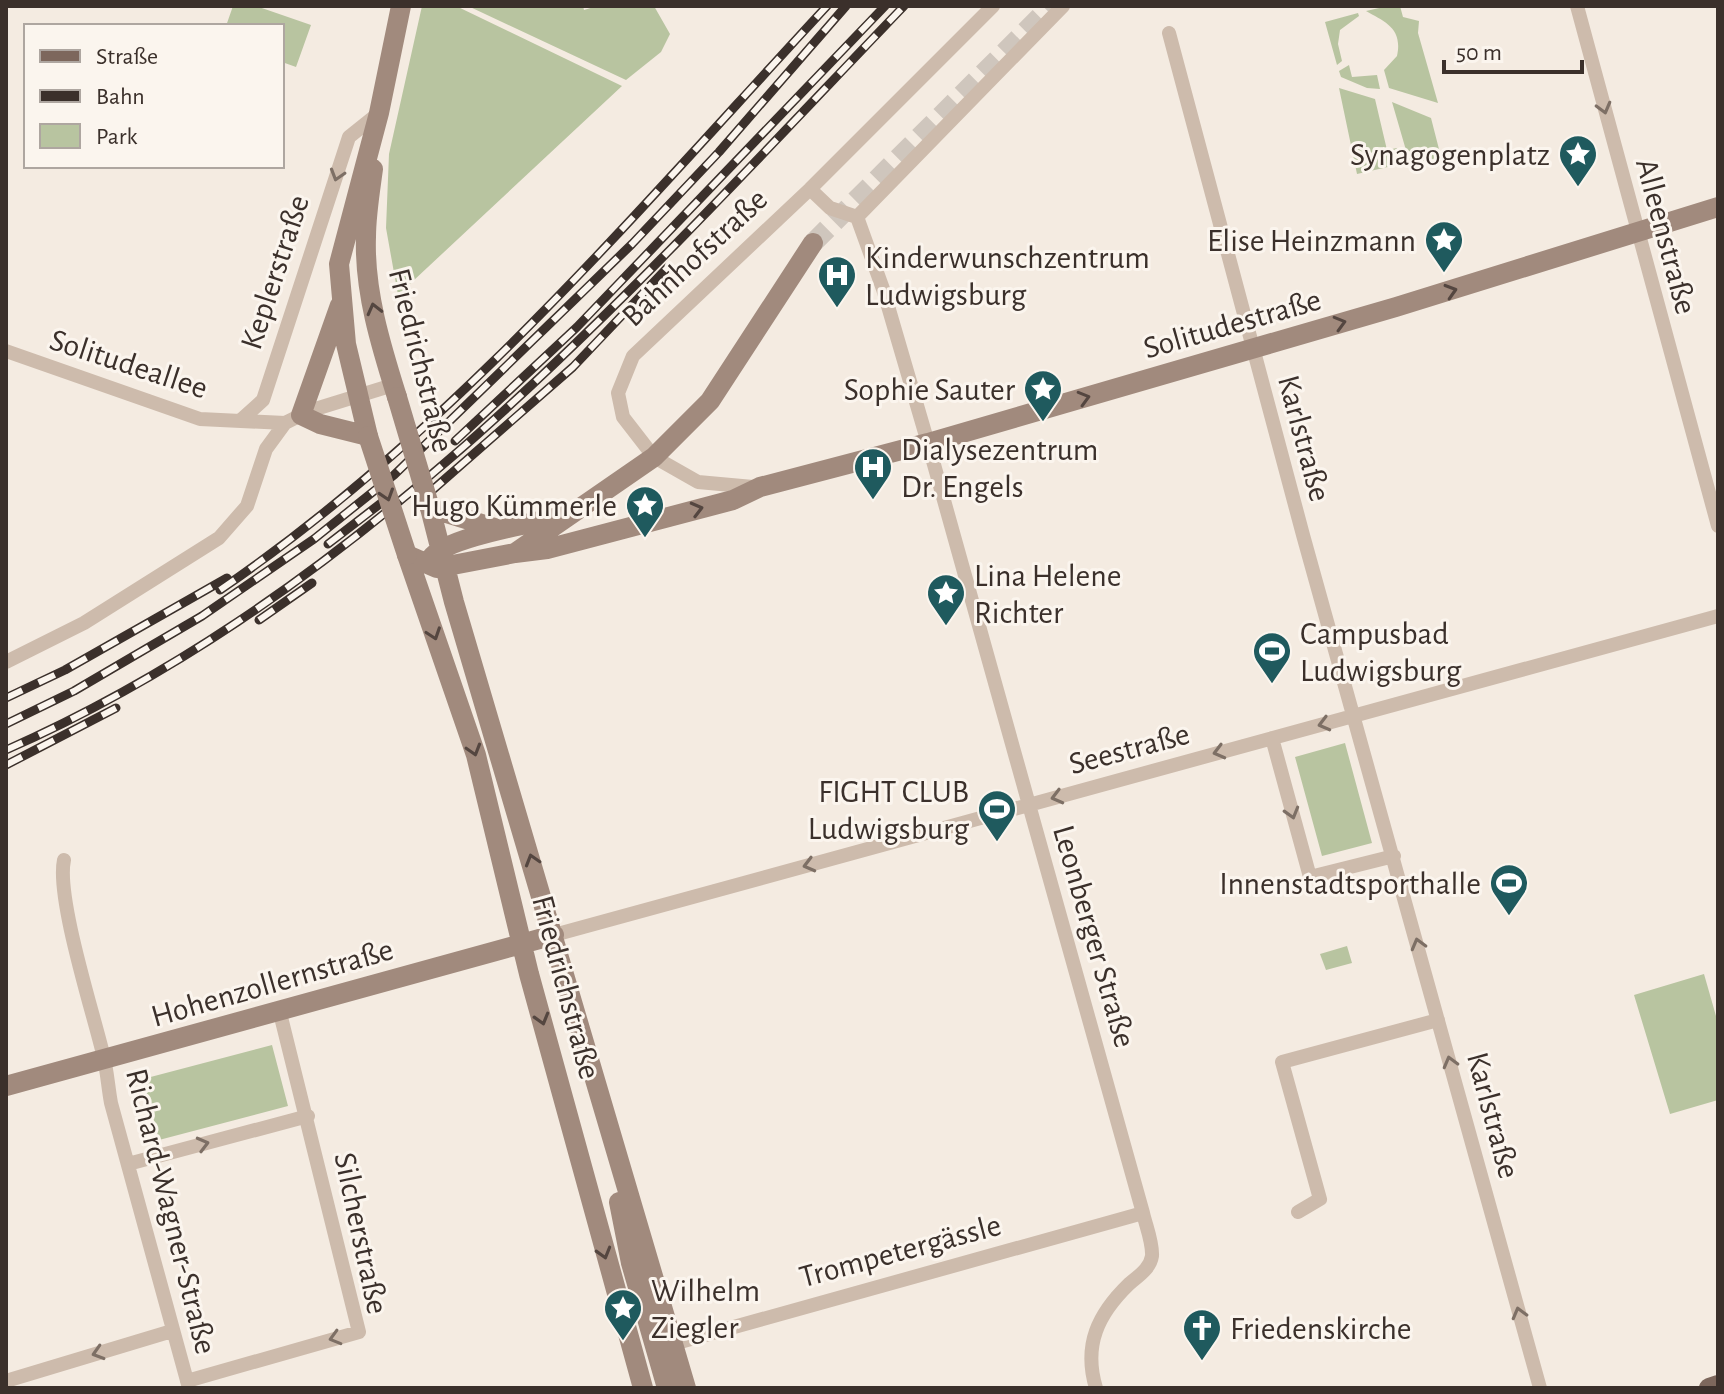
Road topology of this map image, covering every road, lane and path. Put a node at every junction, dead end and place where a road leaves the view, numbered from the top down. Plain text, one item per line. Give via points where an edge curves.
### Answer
1 (401, 6) edge
2 (993, 6) edge
3 (1063, 6) edge
4 (1577, 6) edge
5 (1169, 33) dead end
6 (379, 113) junction
7 (810, 189) junction
8 (1718, 207) edge
9 (857, 217) junction
10 (1637, 232) junction
11 (813, 243) tunnel mouth
12 (340, 305) junction
13 (1252, 349) junction
14 (6, 351) edge
15 (395, 391) junction
16 (357, 396) junction
17 (293, 419) junction
18 (241, 420) junction
19 (368, 436) junction
20 (928, 443) junction
21 (654, 457) junction
22 (760, 487) junction
23 (430, 508) junction
24 (563, 516) junction
25 (1718, 526) edge
26 (498, 529) junction
27 (515, 553) junction
28 (407, 555) junction
29 (438, 561) junction
30 (420, 592) junction
31 (1718, 616) edge
32 (6, 662) edge
33 (1353, 716) junction
34 (1272, 738) junction
35 (1029, 805) junction
36 (1394, 856) junction
37 (64, 860) dead end
38 (554, 935) junction
39 (525, 943) junction
40 (279, 1009) junction
41 (1438, 1020) junction
42 (105, 1059) junction
43 (6, 1086) edge
44 (598, 1088) junction
45 (308, 1116) junction
46 (572, 1123) junction
47 (128, 1164) junction
48 (1298, 1212) dead end
49 (1143, 1213) junction
50 (631, 1263) junction
51 (172, 1331) junction
52 (673, 1344) junction
53 (6, 1381) edge
54 (188, 1384) edge
55 (1718, 1385) edge
56 (643, 1388) edge
57 (667, 1388) edge
58 (686, 1388) edge
59 (1096, 1388) edge
60 (1540, 1388) edge
61 (1709, 1388) edge

1 - 6 main road
2 - 7 street, Bahnhofstraße
3 - 9 street
4 -> 10 street, Alleenstraße
5 - 13 street, Karlstraße
6 - 12 main road, Friedrichstraße via 344,234
15 -> 6 main road, Friedrichstraße via 366,268
6 -> 18 street, Keplerstraße via 349,137 263,400
7 - 9 street, Bahnhofstraße via 830,208
7 - 21 street, Bahnhofstraße via 633,356 618,393 623,417
8 - 10 main road, Solitudestraße
9 - 20 street, Leonberger Straße
13 -> 10 main road, Solitudestraße
10 - 25 street, Alleenstraße
11 - 21 main road via 710,401
12 - 16 main road, Friedrichstraße
12 - 17 main road
20 -> 13 main road, Solitudestraße
13 - 33 street, Karlstraße
14 - 18 street, Solitudeallee via 200,419
15 - 16 street
15 - 23 main road, Friedrichstraße, bridge
16 - 17 street
16 - 19 main road, Friedrichstraße
17 - 18 street, Solitudeallee
17 - 19 main road
17 - 32 street via 266,449 247,506 219,538 84,623
19 -> 28 main road, Friedrichstraße, bridge
20 - 22 main road, Solitudestraße
20 - 35 street, Leonberger Straße
21 - 22 street, Solitudestraße via 698,482
21 - 24 main road
27 -> 22 main road, Solitudestraße via 718,504
23 - 26 main road
23 - 29 main road, Friedrichstraße
24 - 26 main road
24 - 27 main road
26 - 29 main road
27 - 29 main road
28 - 29 main road
28 - 30 main road, Friedrichstraße
29 - 30 main road
38 -> 29 main road, Friedrichstraße
30 -> 39 main road, Friedrichstraße via 476,755
31 - 33 street, Seestraße
33 -> 34 street, Seestraße
33 - 36 street, Karlstraße
34 -> 35 street, Seestraße
34 -> 36 street via 1310,877
35 -> 38 street, Seestraße
35 - 49 street, Leonberger Straße
41 -> 36 street, Karlstraße
37 - 42 street, Richard-Wagner-Straße via 66,903
38 - 39 main road, Hohenzollernstraße
38 - 44 main road, Friedrichstraße
39 - 40 main road, Hohenzollernstraße
39 -> 46 main road, Friedrichstraße
40 - 42 main road, Hohenzollernstraße
40 - 45 street
41 - 48 street via 1282,1062 1320,1199
60 -> 41 street, Karlstraße
42 - 43 main road, Hohenzollernstraße
42 - 47 street, Richard-Wagner-Straße
44 - 50 main road, Friedrichstraße via 600,1123
44 - 52 main road, Friedrichstraße
47 -> 45 street
45 -> 54 street, Silcherstraße via 359,1332
46 - 50 main road, Friedrichstraße via 587,1146
46 -> 56 main road, Friedrichstraße
47 - 51 street, Richard-Wagner-Straße
49 - 52 street, Trompetergässle
49 - 59 street, Leonberger Straße via 1152,1256 1144,1272 1102,1314 1090,1341
50 - 57 main road, Friedrichstraße
51 -> 53 street
51 - 54 street, Richard-Wagner-Straße
52 - 58 main road, Friedrichstraße
55 - 61 main road

